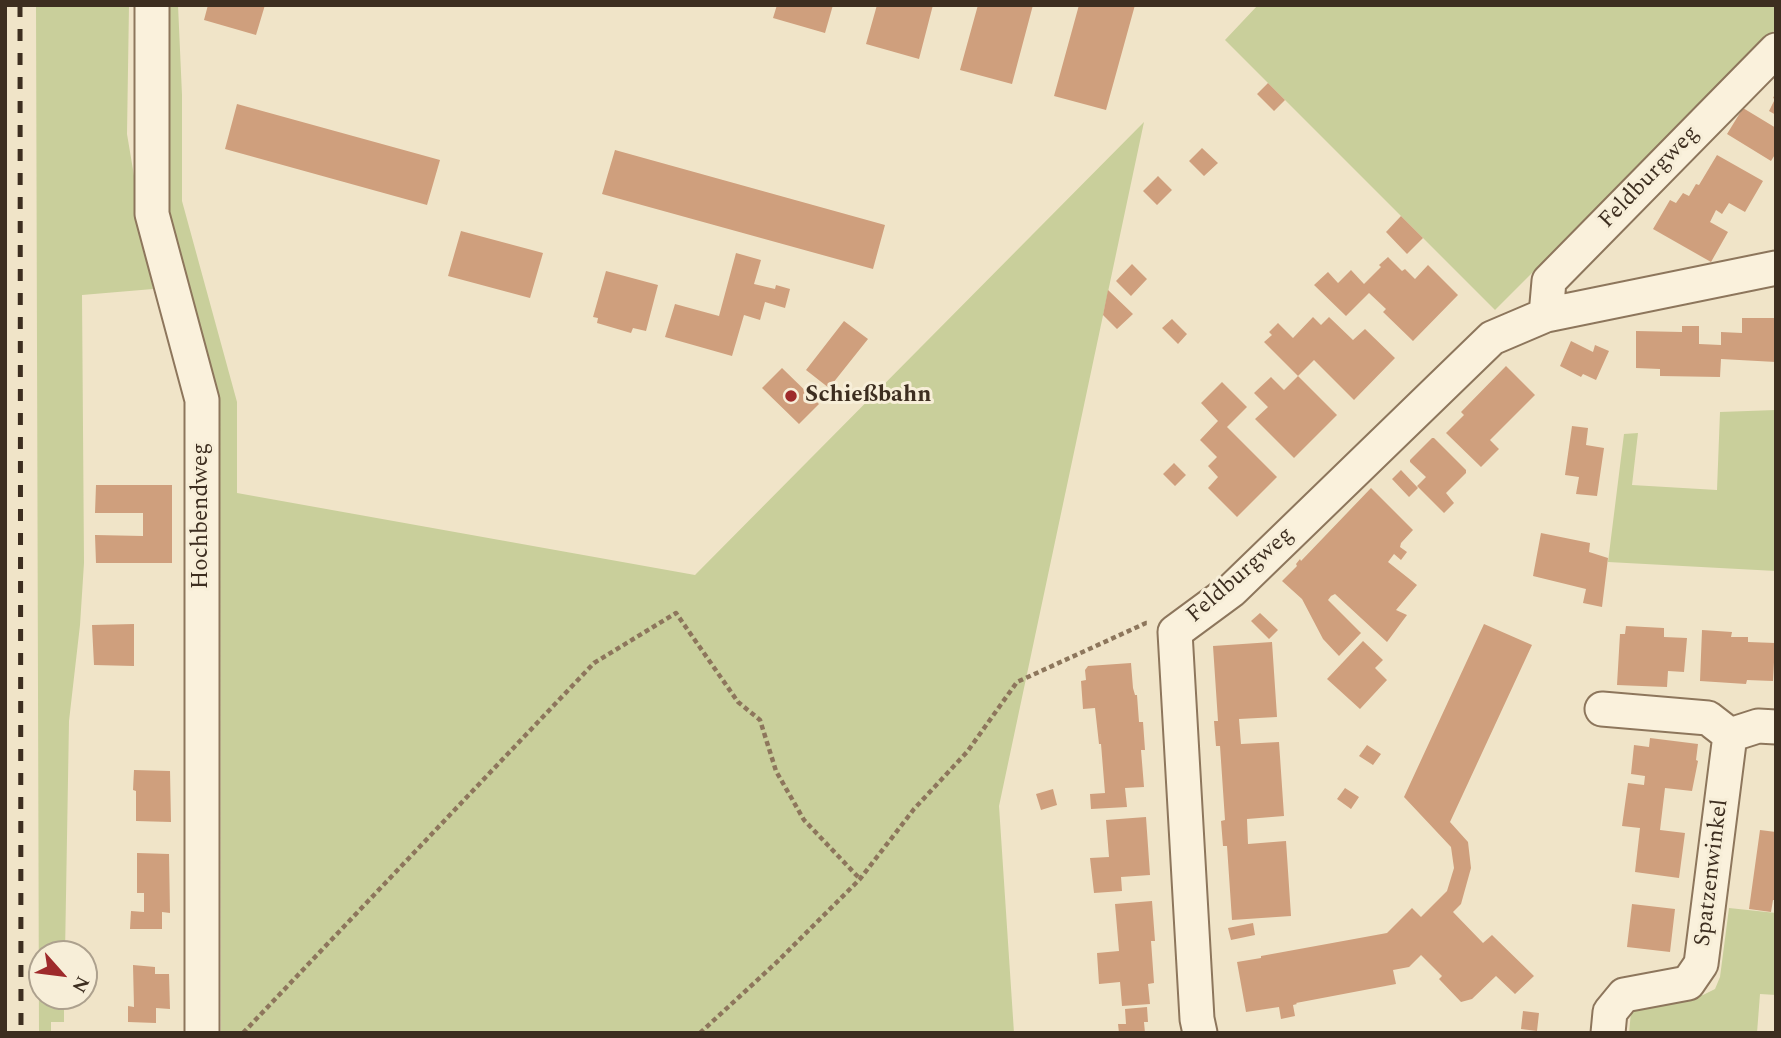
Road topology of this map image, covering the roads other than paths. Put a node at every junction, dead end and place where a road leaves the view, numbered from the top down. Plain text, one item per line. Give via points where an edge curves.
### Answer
1 (152, 5) edge
2 (1776, 50) edge
3 (1776, 268) edge
4 (1546, 315) junction
5 (1602, 709) dead end
6 (1776, 727) edge
7 (1730, 735) junction
8 (202, 1033) edge
9 (1200, 1033) edge
10 (1608, 1033) edge

1 - 8 street, Hochbendweg via 152,214 202,400
2 - 4 street, Feldburgweg via 1549,281
3 - 4 street, Feldburgweg
4 - 9 street, Feldburgweg via 1492,338 1232,590 1175,632
5 - 7 street via 1708,718
6 - 7 street via 1758,726
7 - 10 street, Spatzenwinkel via 1701,964 1688,983 1624,995 1610,1012

